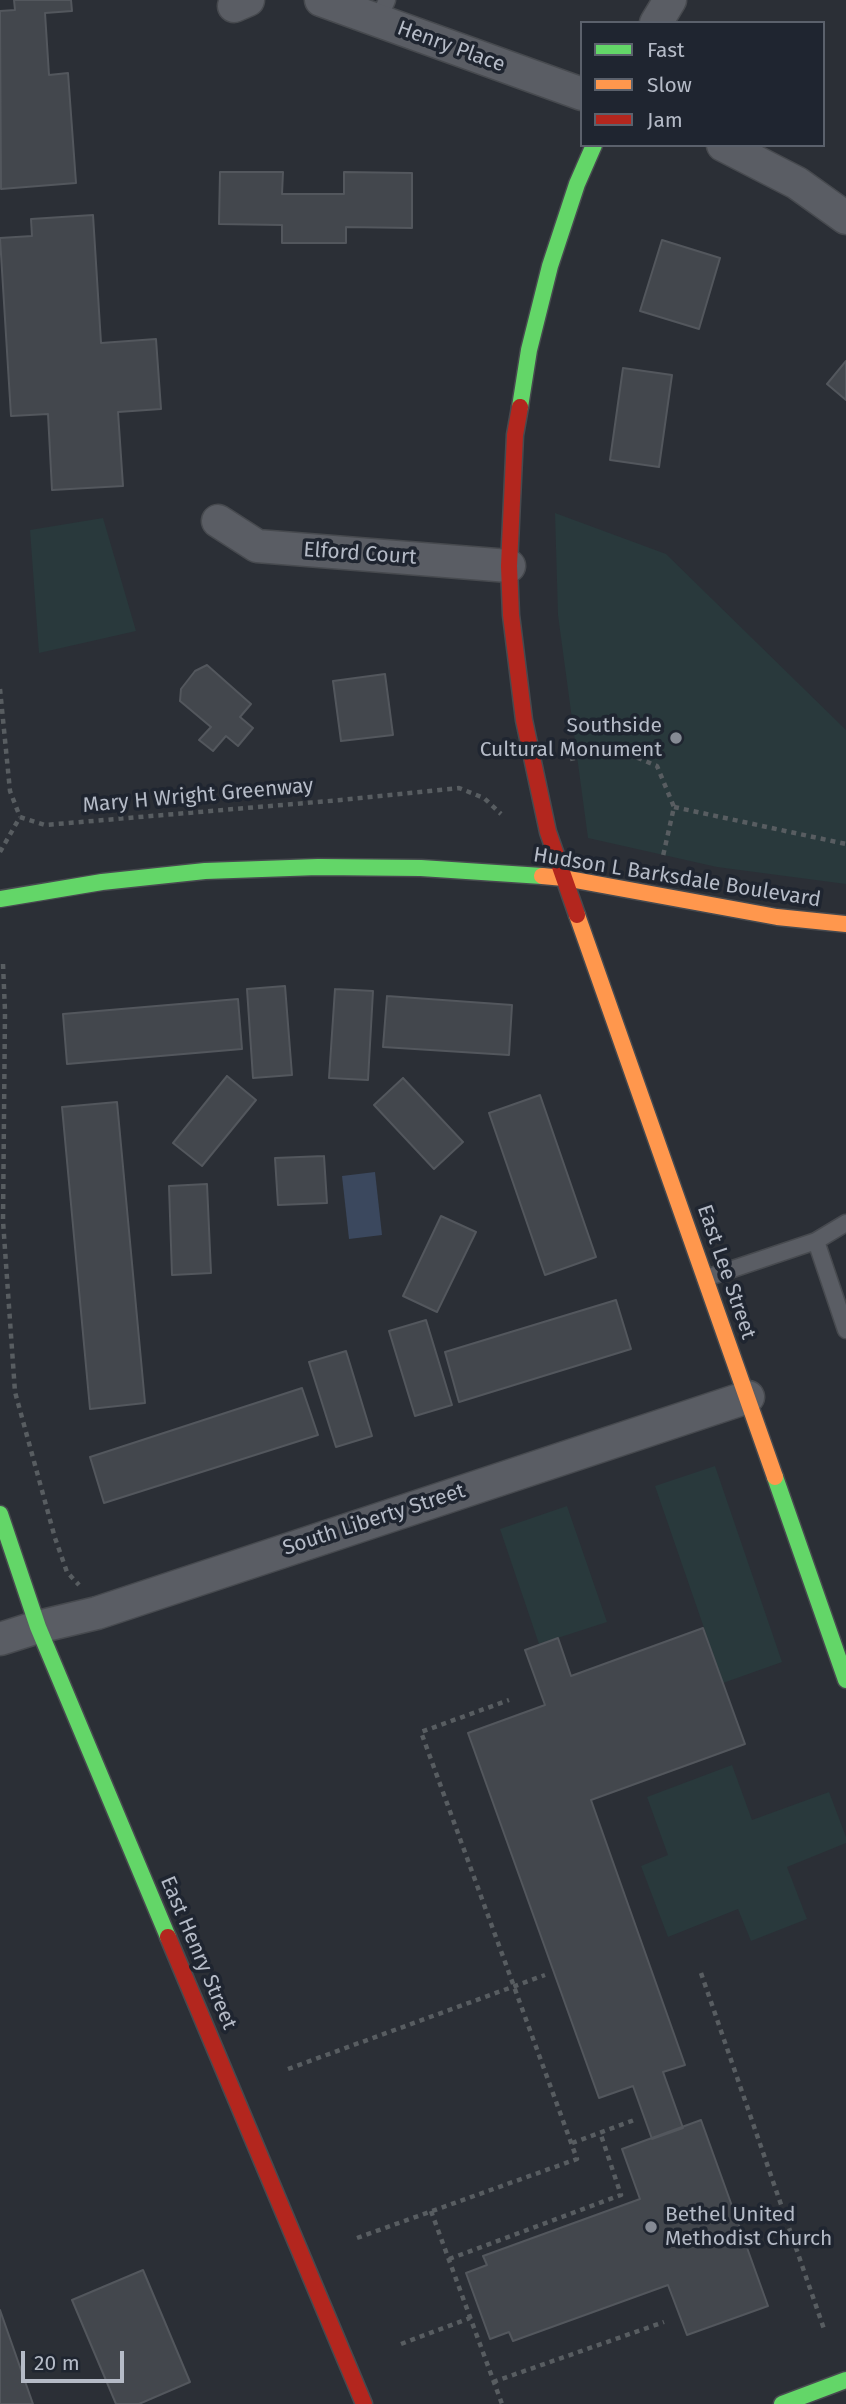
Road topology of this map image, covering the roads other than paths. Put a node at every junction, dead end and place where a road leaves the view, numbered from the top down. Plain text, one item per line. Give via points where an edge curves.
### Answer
1 (321, 0) edge
2 (670, 0) edge
3 (382, 10) edge
4 (657, 21) edge
5 (580, 93) edge
6 (593, 147) edge
7 (727, 147) edge
8 (846, 218) edge
9 (218, 521) dead end
10 (509, 566) junction
11 (564, 878) junction
12 (0, 899) edge
13 (846, 925) edge
14 (846, 1223) edge
15 (816, 1241) junction
16 (706, 1278) junction
17 (841, 1300) edge
18 (846, 1330) edge
19 (748, 1397) junction
20 (0, 1514) edge
21 (38, 1627) junction
22 (0, 1639) edge
23 (846, 1680) edge
24 (846, 2380) edge
25 (364, 2404) edge
26 (782, 2404) edge

1 - 3 street, Henry Place
2 - 4 street
3 - 5 street, Henry Place
6 - 10 street, East Lee Street via 550,266 529,350 514,446
7 - 8 street via 797,183
9 - 10 street, Elford Court via 257,547
10 - 11 street, East Lee Street via 524,720 548,832
11 - 12 street, Hudson L Barksdale Boulevard via 421,868 205,871
11 - 13 street, Hudson L Barksdale Boulevard
11 - 16 street, East Lee Street
14 - 15 lane
15 - 16 lane
15 - 17 lane
16 - 19 street, East Lee Street
17 - 18 lane
19 - 21 street, South Liberty Street via 97,1613
19 - 23 street, East Lee Street
20 - 21 street, East Henry Street
21 - 22 street, South Liberty Street
21 - 25 street, East Henry Street
24 - 26 street

